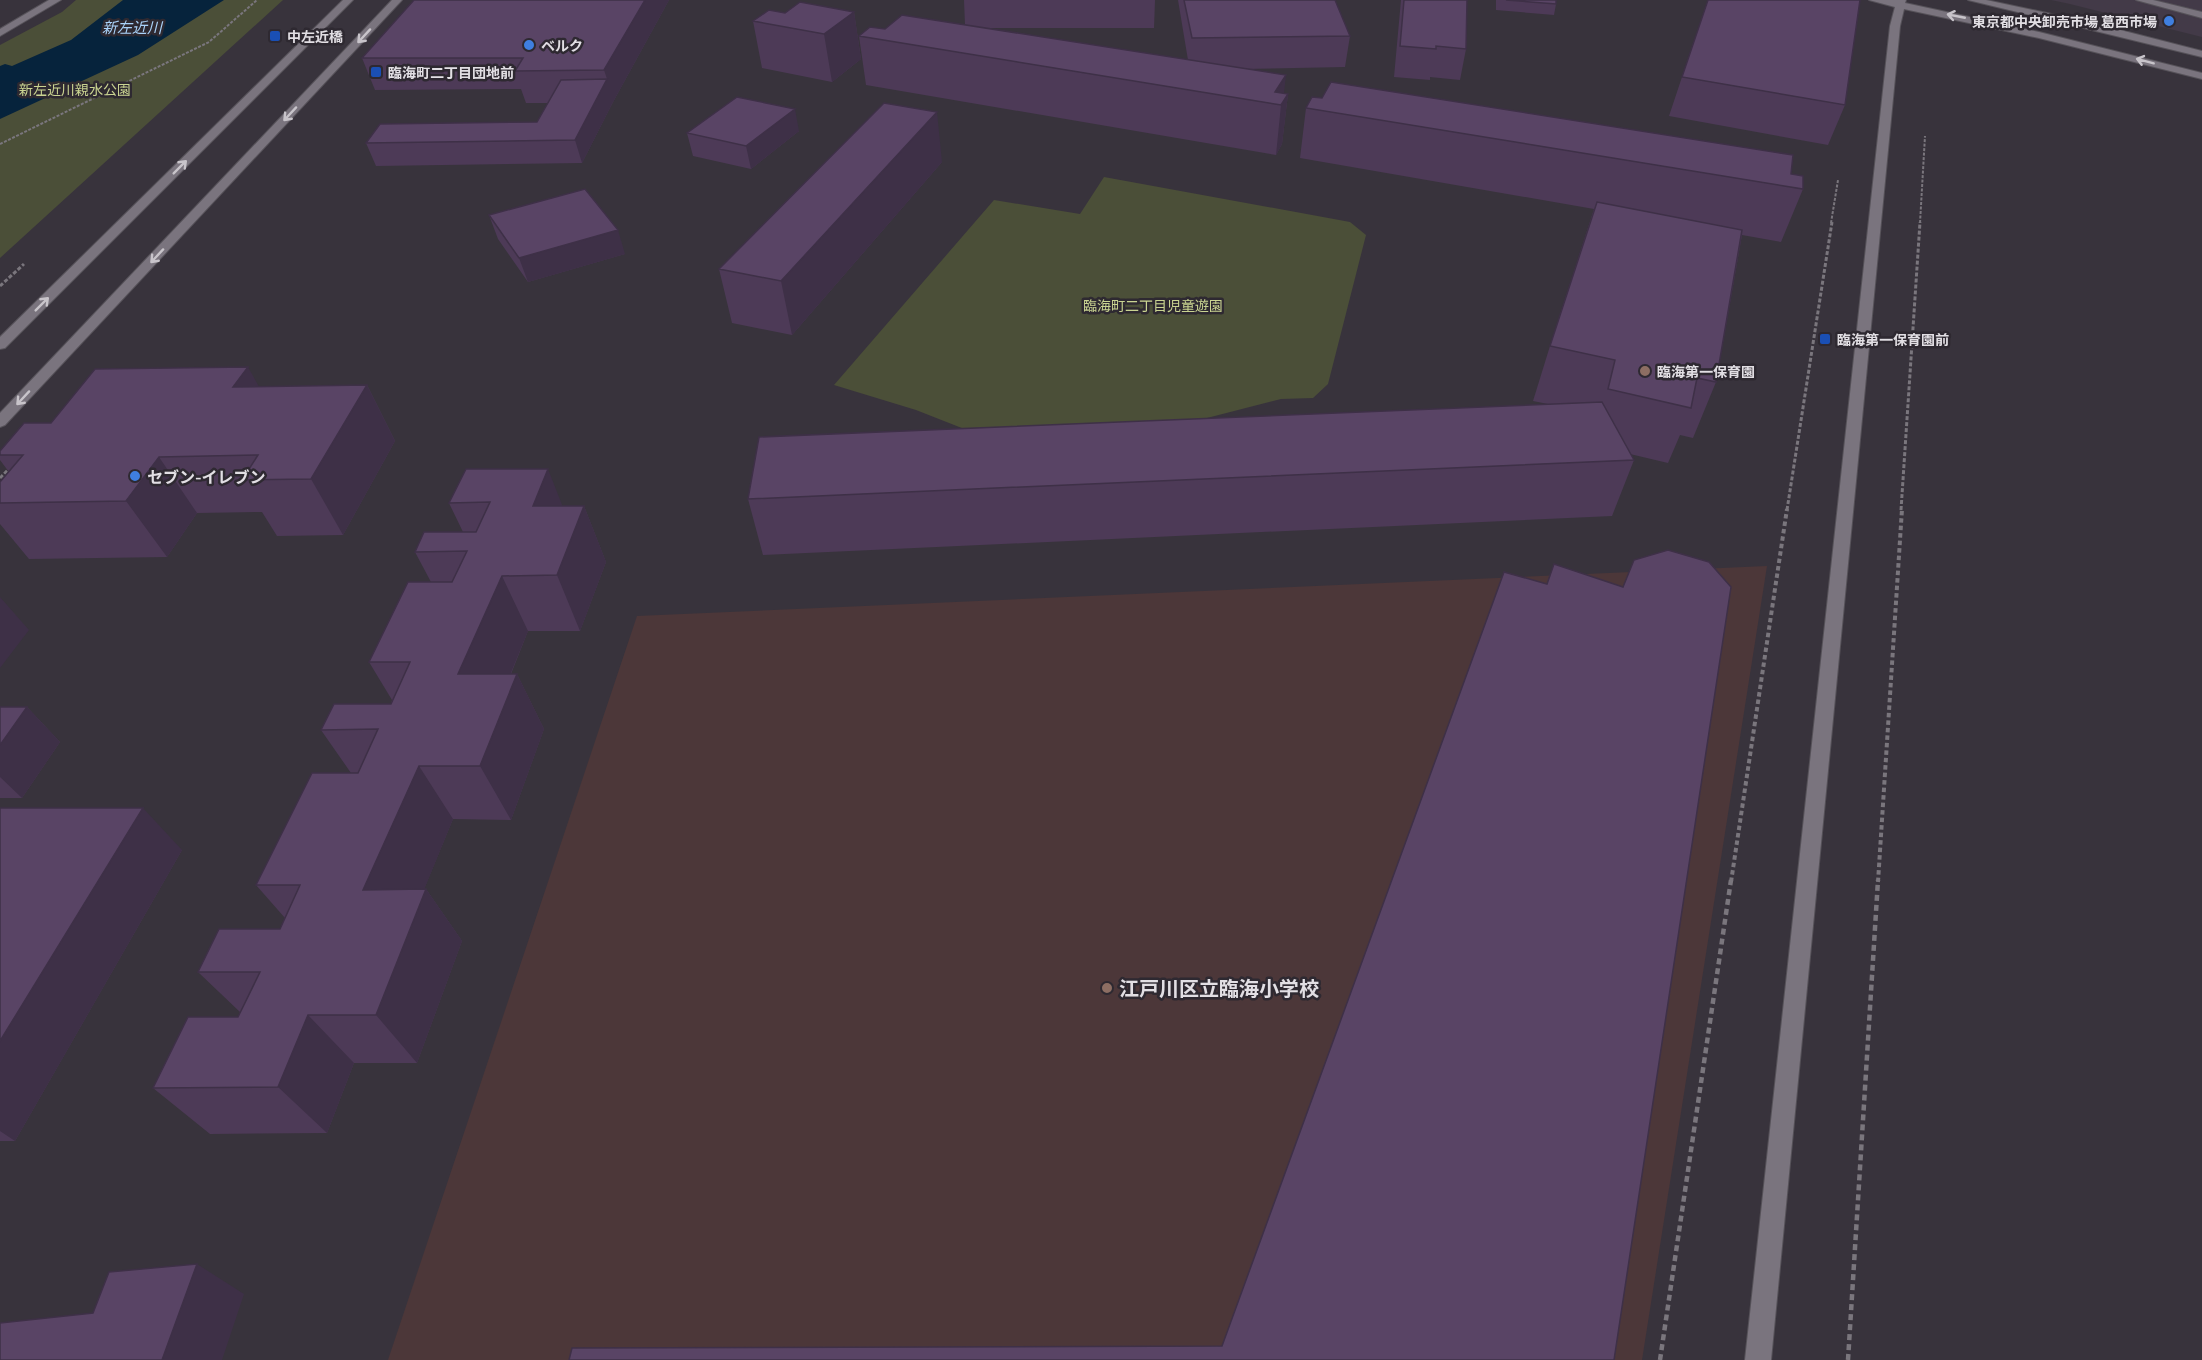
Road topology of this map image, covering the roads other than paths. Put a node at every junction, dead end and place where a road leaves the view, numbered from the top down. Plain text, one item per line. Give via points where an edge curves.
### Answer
1 (56, 0) edge
2 (348, 0) edge
3 (397, 0) edge
4 (1874, 0) edge
5 (1973, 0) edge
6 (2141, 0) edge
7 (1901, 2) edge
8 (2202, 15) edge
9 (0, 33) edge
10 (2202, 54) edge
11 (2202, 76) edge
12 (0, 345) edge
13 (0, 422) edge
14 (1758, 1360) edge

1 - 9 street
12 -> 2 street
3 -> 13 street
4 - 7 street
5 - 10 street
6 - 8 street
11 -> 7 street
7 - 14 street via 1895,26

